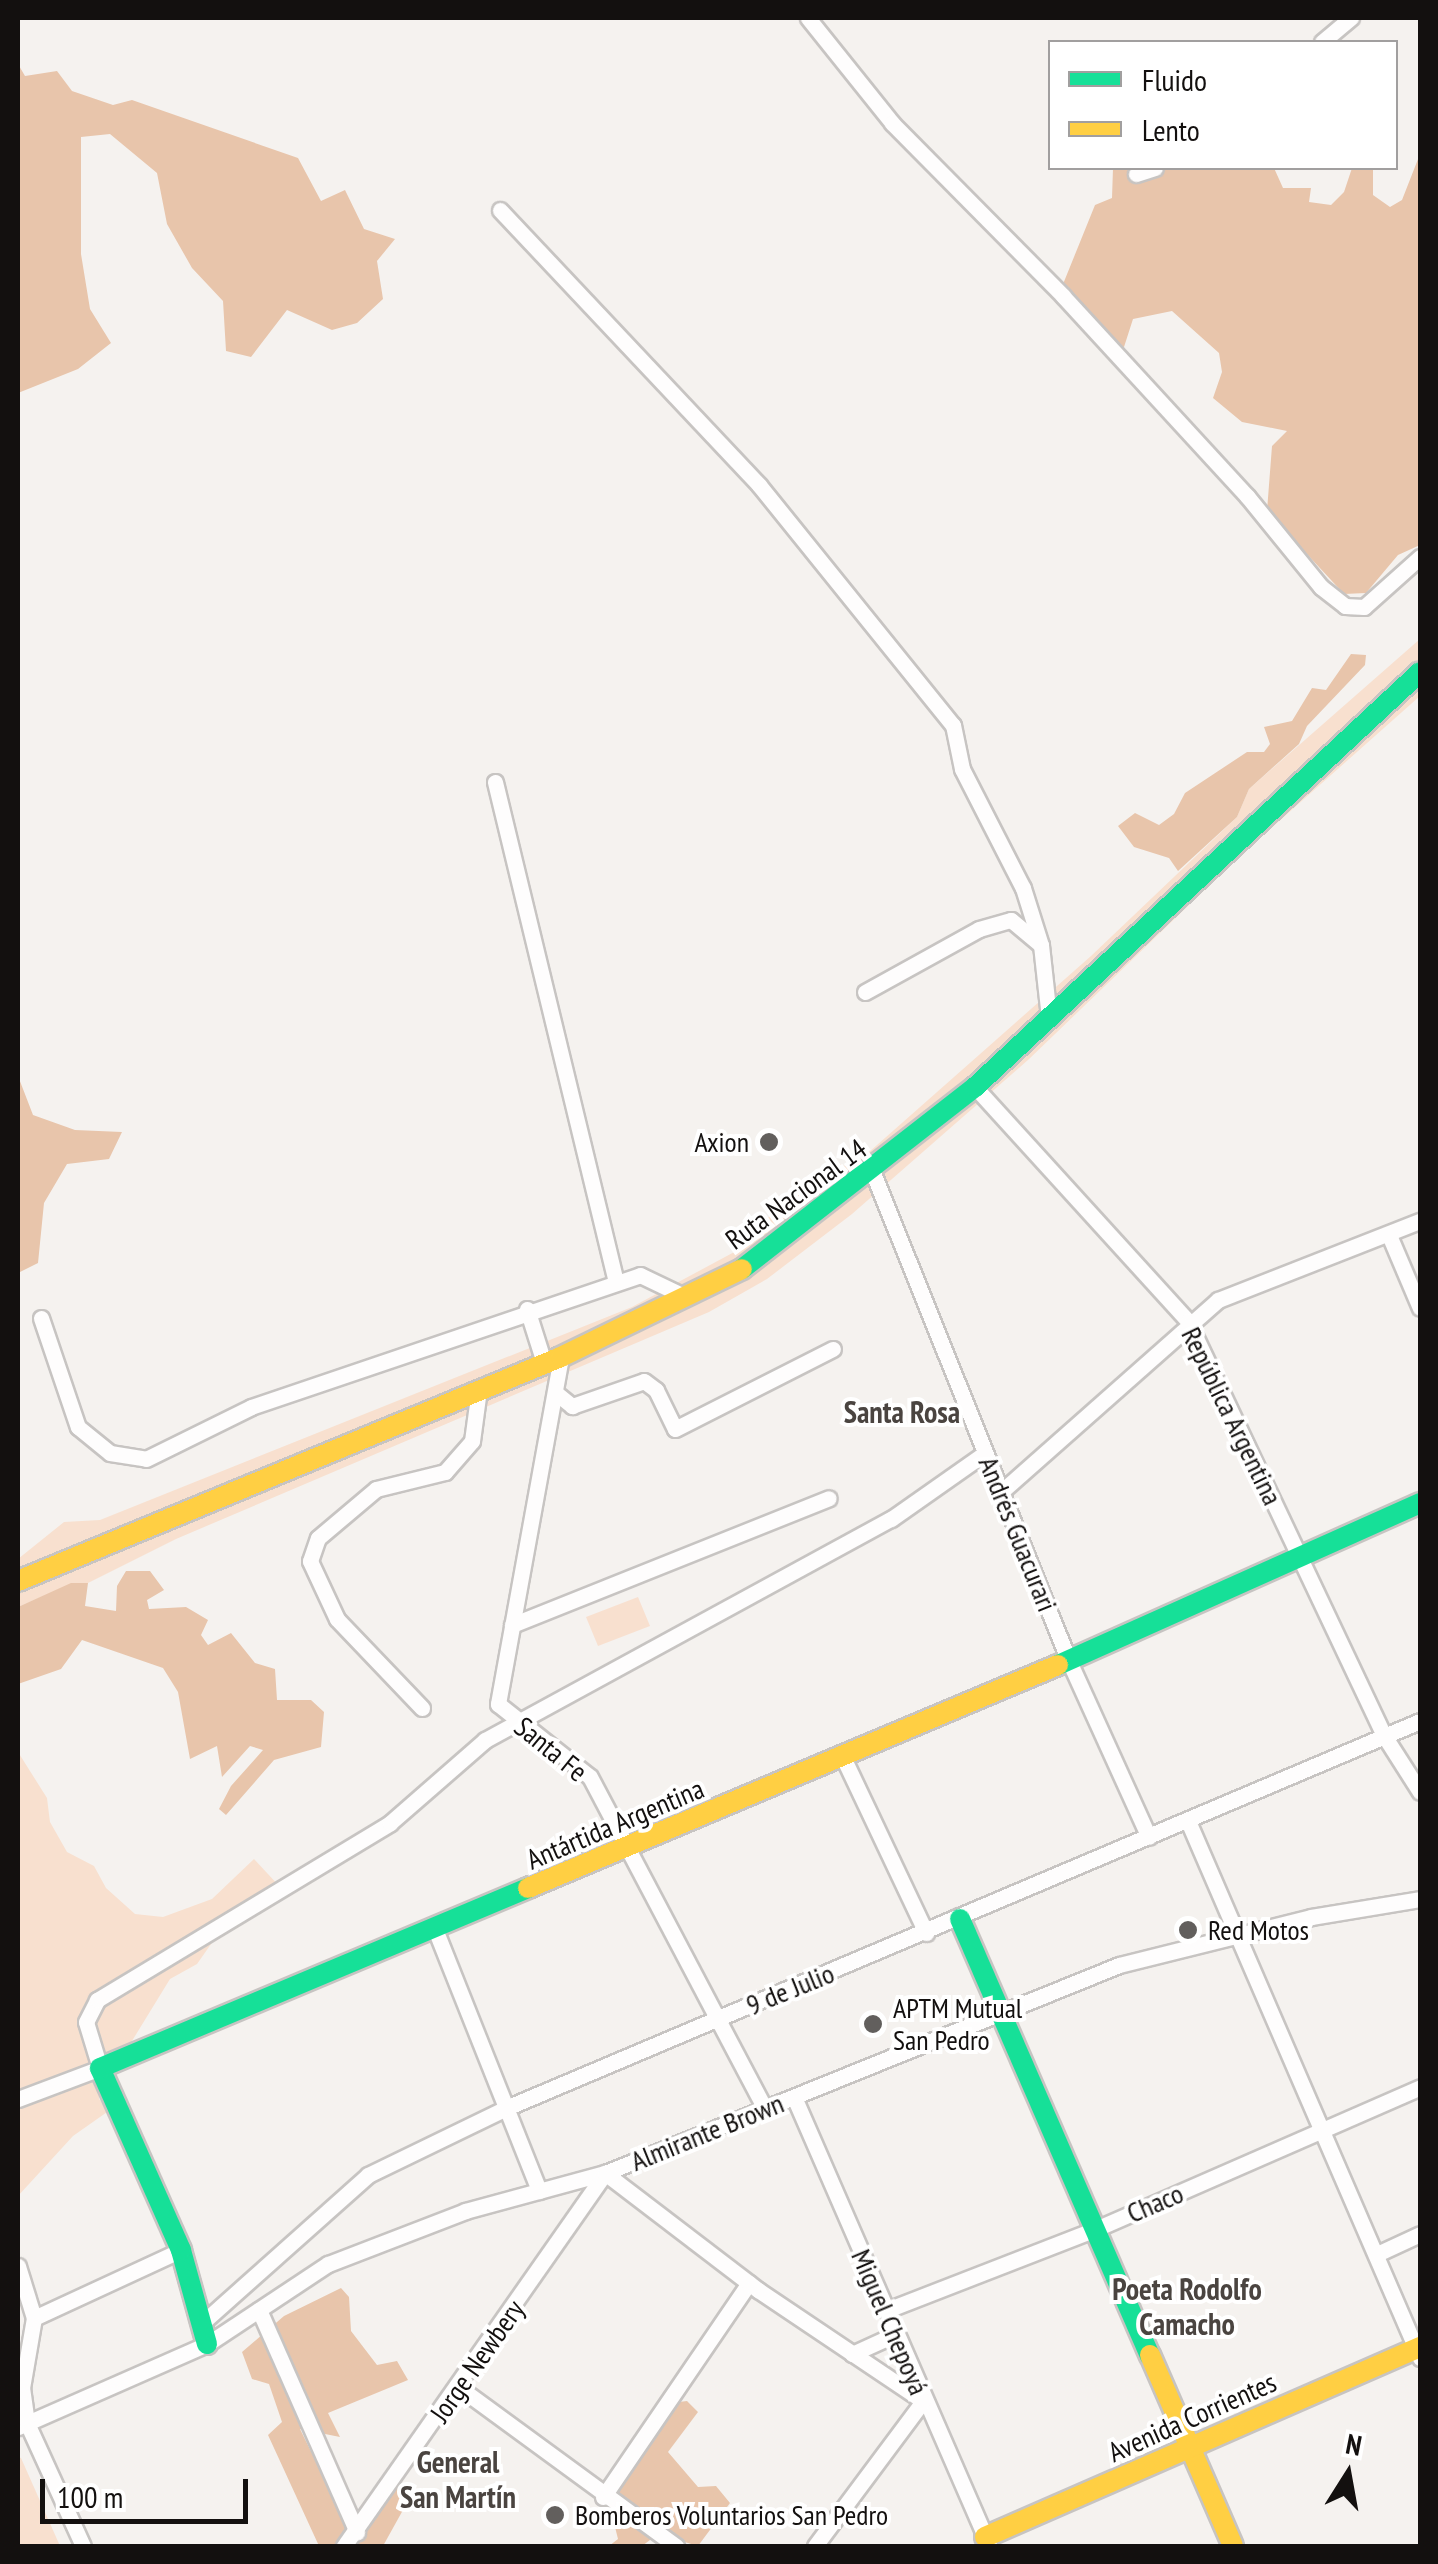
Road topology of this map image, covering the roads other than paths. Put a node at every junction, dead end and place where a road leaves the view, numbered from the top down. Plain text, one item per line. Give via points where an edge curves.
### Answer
1 (808, 18) edge
2 (1351, 18) edge
3 (1324, 40) edge
4 (1149, 170) edge
5 (1136, 174) dead end
6 (500, 210) dead end
7 (1420, 557) edge
8 (1420, 672) edge
9 (495, 782) dead end
10 (1041, 945) junction
11 (865, 992) dead end
12 (1049, 1018) junction
13 (974, 1087) junction
14 (873, 1173) junction
15 (1420, 1222) edge
16 (1389, 1235) junction
17 (616, 1282) junction
18 (686, 1298) junction
19 (1420, 1308) edge
20 (528, 1309) junction
21 (42, 1318) dead end
22 (1188, 1321) junction
23 (833, 1349) dead end
24 (552, 1360) junction
25 (479, 1389) junction
26 (556, 1393) junction
27 (985, 1454) junction
28 (1001, 1492) junction
29 (828, 1498) dead end
30 (1420, 1503) edge
31 (1298, 1557) junction
32 (18, 1581) edge
33 (512, 1625) junction
34 (1070, 1661) junction
35 (422, 1708) dead end
36 (1420, 1721) edge
37 (517, 1723) junction
38 (1386, 1737) junction
39 (842, 1755) junction
40 (1420, 1792) edge
41 (1188, 1821) junction
42 (1149, 1837) junction
43 (628, 1850) junction
44 (1420, 1899) edge
45 (960, 1919) junction
46 (435, 1930) junction
47 (926, 1934) junction
48 (1237, 1934) junction
49 (1000, 2013) junction
50 (716, 2018) junction
51 (100, 2068) junction
52 (1420, 2086) edge
53 (794, 2096) junction
54 (18, 2099) edge
55 (506, 2108) junction
56 (766, 2109) junction
57 (1324, 2130) junction
58 (605, 2173) junction
59 (539, 2192) junction
60 (1091, 2230) junction
61 (1420, 2234) edge
62 (181, 2250) junction
63 (1377, 2254) junction
64 (18, 2266) edge
65 (749, 2284) junction
66 (258, 2310) junction
67 (887, 2310) junction
68 (34, 2318) junction
69 (205, 2334) junction
70 (896, 2334) junction
71 (1419, 2351) edge
72 (852, 2354) junction
73 (460, 2388) junction
74 (923, 2401) junction
75 (22, 2425) edge
76 (1187, 2449) junction
77 (604, 2497) junction
78 (357, 2532) junction
79 (987, 2542) edge
80 (83, 2546) edge
81 (344, 2546) edge
82 (676, 2546) edge
83 (815, 2546) edge
84 (1233, 2546) edge

1 - 7 street via 892,123 1063,296 1321,587 1345,606 1364,608
2 - 3 street
4 - 5 street
6 - 10 street via 759,485 953,725 962,769 996,824
8 - 12 main road, Ruta Nacional 14
9 - 17 street
10 - 11 street via 1011,920 979,929
10 - 12 street
12 - 13 main road, Ruta Nacional 14
13 - 14 main road, Ruta Nacional 14
13 - 22 street, República Argentina
14 - 18 main road, Ruta Nacional 14 via 752,1264
14 - 27 street, Andrés Guacurari
15 - 16 street
16 - 19 street
16 - 22 street via 1255,1282
17 - 18 street via 640,1275
17 - 20 street
18 - 24 main road, Ruta Nacional 14
20 - 21 street via 251,1407 146,1459 110,1453 78,1427
20 - 24 street
22 - 28 street
22 - 31 street, República Argentina
23 - 26 street via 675,1429 656,1390 644,1381 572,1406
24 - 25 main road, Ruta Nacional 14
24 - 26 street, Santa Fe
25 - 32 main road, Ruta Nacional 14
25 - 35 street via 472,1441 445,1472 376,1489 318,1538 310,1560 337,1619
26 - 33 street, Santa Fe
27 - 28 street, Andrés Guacurari
27 - 37 street via 892,1519
28 - 34 street, Andrés Guacurari
29 - 33 street
30 - 31 main road, Antártida Argentina
31 - 34 main road, Antártida Argentina
31 - 38 street, República Argentina
33 - 37 street, Santa Fe via 497,1693
34 - 39 main road, Antártida Argentina
34 - 42 street, Andrés Guacurari
36 - 38 street, 9 de Julio
37 - 43 street, Santa Fe via 590,1777
37 - 51 street via 485,1740 390,1822 97,2000 86,2022
38 - 40 street, República Argentina
38 - 41 street, 9 de Julio
39 - 43 main road, Antártida Argentina
39 - 47 street
41 - 42 street, 9 de Julio
41 - 48 street
42 - 45 street, 9 de Julio
43 - 46 main road, Antártida Argentina
43 - 50 street, Santa Fe
44 - 48 street, Almirante Brown
45 - 47 street, 9 de Julio
45 - 49 main road
46 - 51 main road, Antártida Argentina
46 - 55 street
47 - 50 street, 9 de Julio
48 - 49 street, Almirante Brown via 1118,1965
48 - 57 street
49 - 53 street, Almirante Brown
49 - 60 main road
50 - 55 street, 9 de Julio
50 - 56 street, Santa Fe
51 - 54 street
51 - 62 main road
52 - 57 street, Chaco
53 - 56 street, Almirante Brown
53 - 67 street, Miguel Chepoyá
55 - 59 street
55 - 69 street, 9 de Julio via 346,2190
56 - 58 street, Almirante Brown
57 - 60 street, Chaco
57 - 63 street
58 - 59 street, Almirante Brown
58 - 65 street
58 - 73 street, Jorge Newbery
59 - 66 street, Almirante Brown via 465,2210 328,2264
60 - 67 street, Chaco
60 - 76 main road
61 - 63 street
62 - 68 street
62 - 69 main road
63 - 71 street
64 - 68 street
65 - 72 street
65 - 77 street
66 - 69 street, Almirante Brown
66 - 78 street
67 - 70 street, Miguel Chepoyá
68 - 75 street
69 - 75 street, Almirante Brown
70 - 72 street
70 - 74 street, Miguel Chepoyá
71 - 76 main road, Avenida Corrientes
72 - 74 street
73 - 77 street
73 - 78 street, Jorge Newbery
74 - 79 street, Miguel Chepoyá
74 - 83 street
75 - 80 street
76 - 79 main road, Avenida Corrientes
76 - 84 main road
77 - 82 street
78 - 81 street, Jorge Newbery

